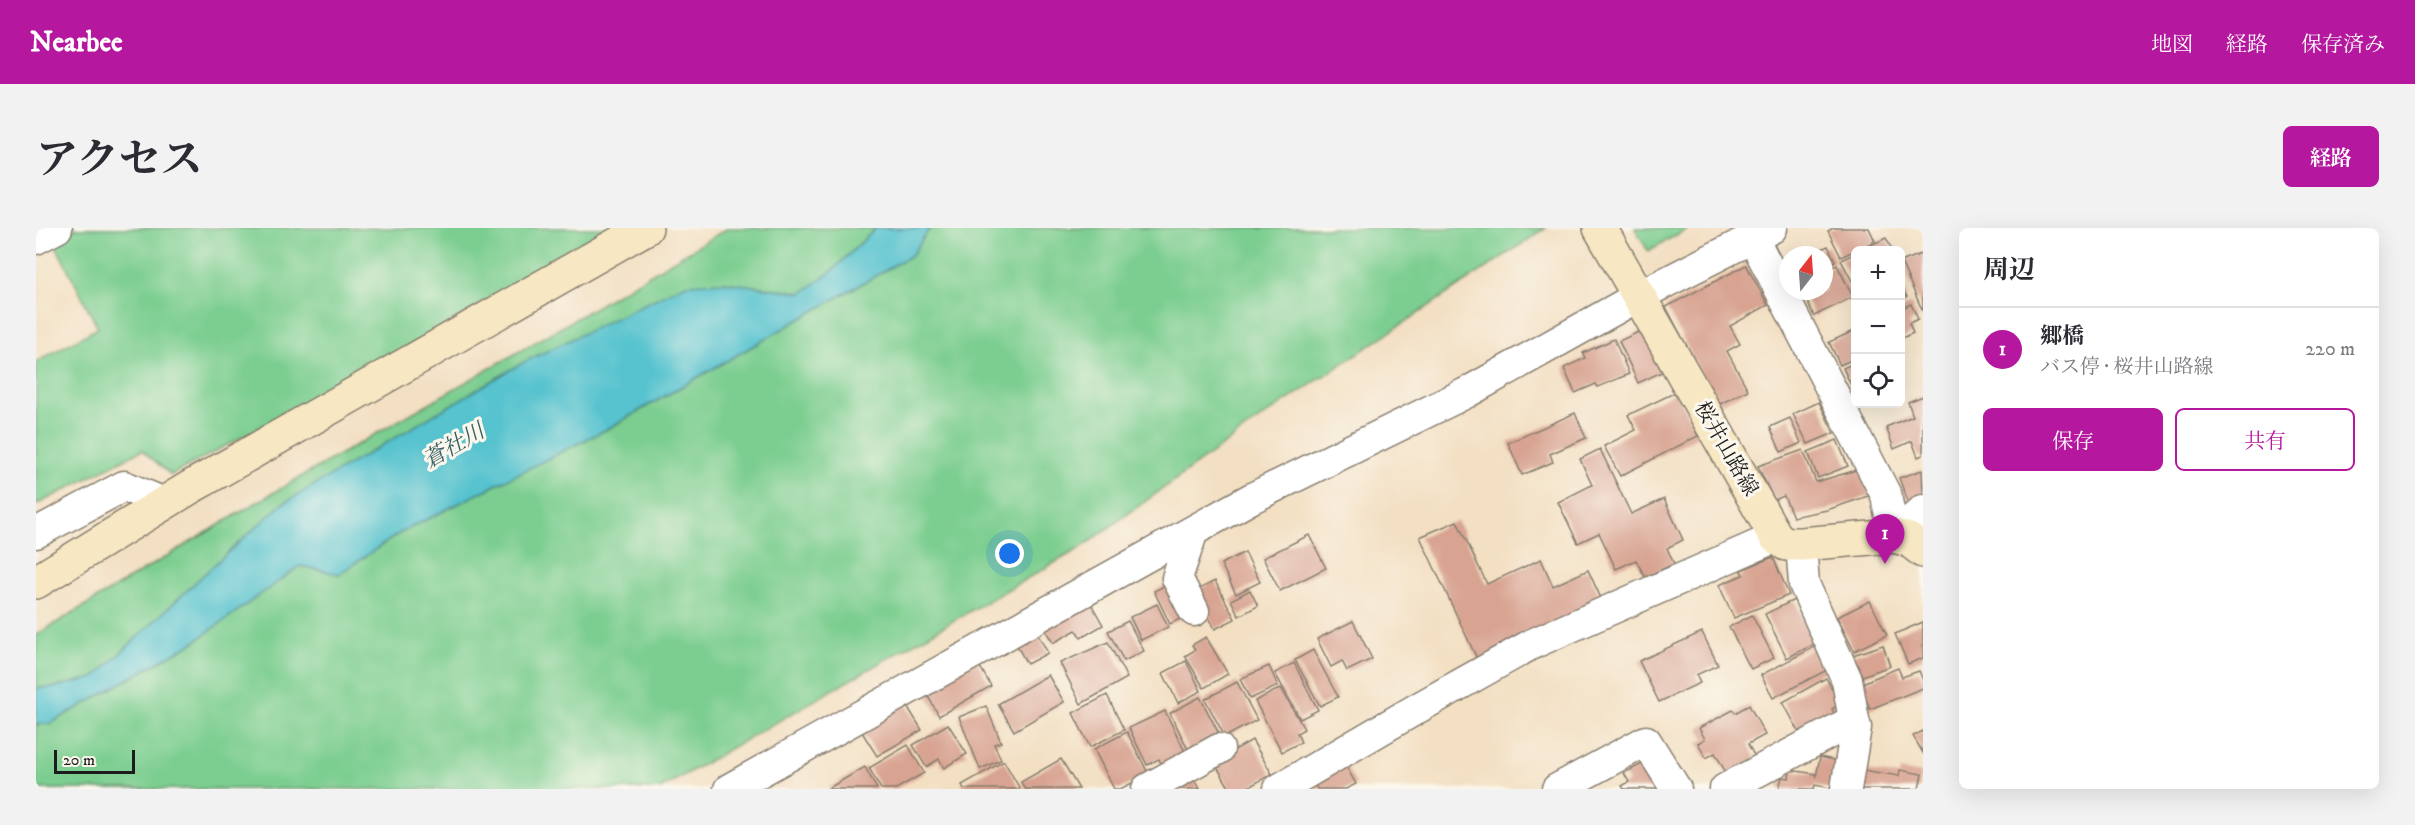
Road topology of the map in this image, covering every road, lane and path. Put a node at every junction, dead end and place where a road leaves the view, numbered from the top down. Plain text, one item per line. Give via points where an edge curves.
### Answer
1 (57, 228) edge
2 (646, 228) edge
3 (1600, 228) edge
4 (1762, 233) edge
5 (36, 239) edge
6 (1631, 283) junction
7 (164, 503) junction
8 (1923, 510) edge
9 (1193, 531) junction
10 (36, 533) edge
11 (1894, 536) junction
12 (1789, 541) junction
13 (1923, 551) edge
14 (36, 582) edge
15 (1194, 611) dead end
16 (1854, 720) junction
17 (1219, 749) dead end
18 (778, 777) edge
19 (729, 789) edge
20 (1147, 789) edge
21 (1279, 789) edge
22 (1557, 789) edge
23 (1676, 789) edge
24 (1725, 789) edge
25 (1846, 789) edge

1 - 5 street
2 - 7 street
3 - 6 street, 桜井山路線
4 - 6 street
4 - 11 street via 1886,495
6 - 9 street via 1466,393
6 - 12 street, 桜井山路線
7 - 10 street via 124,486
7 - 14 street
8 - 11 street
9 - 15 street via 1176,578
9 - 18 street
11 - 12 street
11 - 13 street via 1909,540
12 - 16 street via 1847,680
12 - 21 street via 1532,644
16 - 24 street
16 - 25 street
17 - 20 street
18 - 19 street
22 - 23 street via 1646,741

